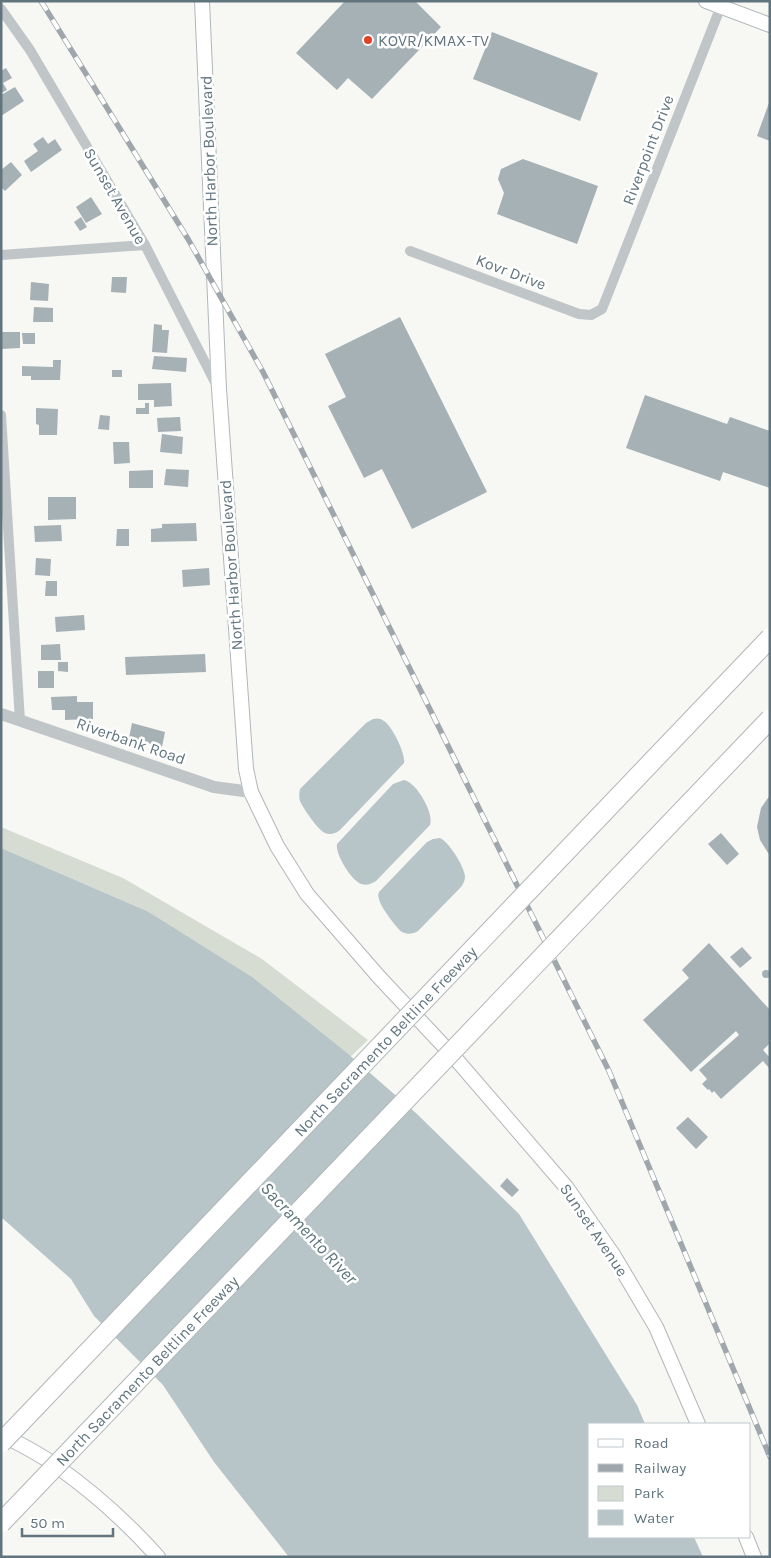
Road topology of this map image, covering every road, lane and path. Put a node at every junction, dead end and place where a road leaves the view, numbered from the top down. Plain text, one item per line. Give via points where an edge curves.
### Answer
1 (202, 1) edge
2 (706, 1) edge
3 (722, 4) edge
4 (1, 9) edge
5 (770, 25) edge
6 (144, 245) junction
7 (410, 250) dead end
8 (1, 255) edge
9 (602, 309) joint
10 (219, 389) junction
11 (1, 415) edge
12 (770, 638) edge
13 (1, 714) edge
14 (770, 719) edge
15 (20, 721) junction
16 (251, 792) junction
17 (454, 1058) joint
18 (698, 1423) edge
19 (1, 1434) edge
20 (1, 1443) edge
21 (1, 1523) edge
22 (746, 1538) edge
23 (158, 1557) edge
24 (754, 1557) edge

1 - 10 main road, North Harbor Boulevard
2 - 3 main road
3 - 5 main road
3 - 9 street, Riverpoint Drive
4 - 6 street, Sunset Avenue via 30,50
6 - 8 street
6 - 10 street, Sunset Avenue
7 - 9 street, Kovr Drive via 580,314
10 - 16 main road, North Harbor Boulevard via 246,769
11 - 15 street
12 - 20 highway, North Sacramento Beltline Freeway, bridge
13 - 15 street, Riverbank Road
14 - 21 highway, North Sacramento Beltline Freeway, bridge
15 - 16 street, Riverbank Road via 214,787
16 - 17 main road, North Harbor Boulevard via 277,846 307,894
17 - 18 main road, Sunset Avenue via 567,1188 614,1256 656,1327
19 - 23 main road via 50,1461 84,1486 139,1535
22 - 24 main road

